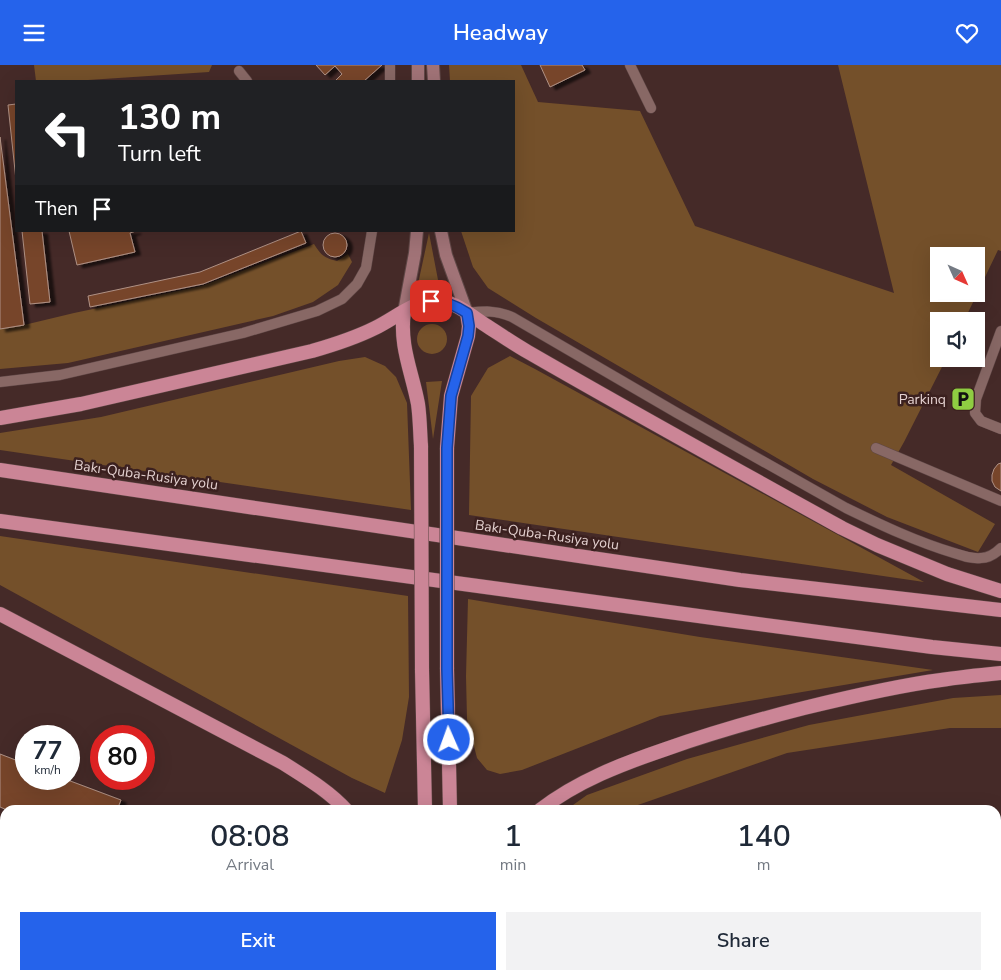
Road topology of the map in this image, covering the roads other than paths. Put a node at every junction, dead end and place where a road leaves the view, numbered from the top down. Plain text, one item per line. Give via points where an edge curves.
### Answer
1 (390, 65) edge
2 (418, 65) edge
3 (433, 65) edge
4 (630, 65) edge
5 (240, 71) dead end
6 (246, 80) edge
7 (390, 80) edge
8 (418, 80) edge
9 (434, 80) edge
10 (651, 108) dead end
11 (372, 232) edge
12 (417, 232) edge
13 (441, 232) edge
14 (404, 312) junction
15 (467, 313) junction
16 (1001, 331) edge
17 (0, 382) edge
18 (0, 418) edge
19 (1001, 429) edge
20 (876, 448) dead end
21 (0, 470) edge
22 (1001, 501) edge
23 (0, 521) edge
24 (1001, 548) edge
25 (1001, 591) edge
26 (1001, 610) edge
27 (0, 614) edge
28 (1001, 654) edge
29 (1001, 673) edge
30 (342, 805) edge
31 (425, 805) edge
32 (450, 805) edge
33 (546, 805) edge

1 - 7 lane
2 - 8 main road
3 - 9 main road
4 - 10 lane
5 - 6 lane
11 - 17 lane via 366,268 356,284 342,299 317,311 243,333 60,375
12 - 14 main road
13 - 15 main road
14 - 15 highway via 420,303 442,301
14 - 18 highway via 356,337 312,351 80,404
14 - 31 highway, bridge via 402,338 418,404 421,447
15 - 24 lane via 491,311 512,317 846,508 938,549 982,558
15 - 25 highway via 626,409 842,528 947,574
15 - 32 highway, bridge via 468,336 451,396 447,448
16 - 19 lane via 976,399 975,413 982,421
20 - 22 lane
21 - 26 highway, Bakı-Quba-Rusiya yolu via 740,580
23 - 28 highway
27 - 30 highway via 283,763
29 - 33 highway via 941,679 851,696 751,721 647,755 604,773

